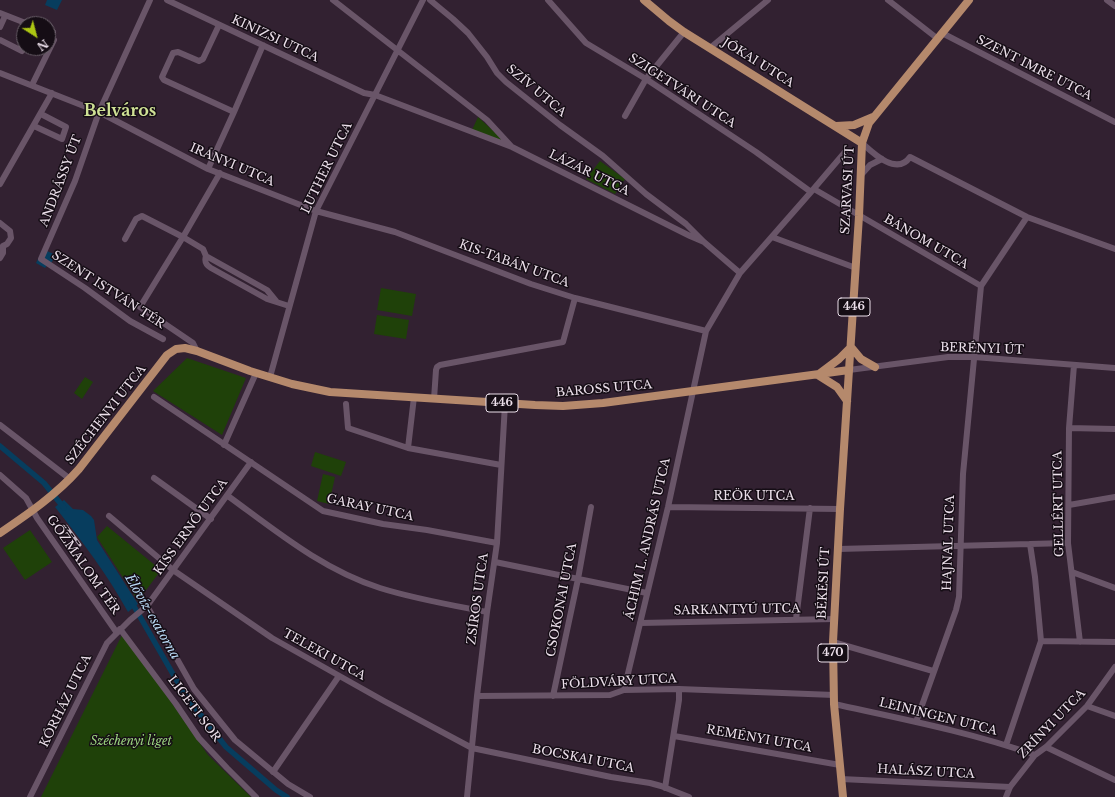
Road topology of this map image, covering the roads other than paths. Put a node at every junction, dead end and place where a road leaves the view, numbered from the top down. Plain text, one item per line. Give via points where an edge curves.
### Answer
1 (150, 0) edge
2 (167, 0) edge
3 (333, 0) edge
4 (423, 0) edge
5 (430, 0) edge
6 (548, 0) edge
7 (644, 0) edge
8 (768, 0) edge
9 (888, 0) edge
10 (969, 0) edge
11 (1107, 0) edge
12 (1115, 6) edge
13 (3, 15) edge
14 (16, 20) edge
15 (219, 25) junction
16 (0, 26) edge
17 (684, 32) junction
18 (940, 36) junction
19 (0, 40) edge
20 (263, 45) junction
21 (16, 48) edge
22 (710, 48) junction
23 (397, 51) junction
24 (46, 56) edge
25 (0, 73) edge
26 (646, 80) junction
27 (32, 85) junction
28 (52, 93) junction
29 (375, 95) junction
30 (99, 112) junction
31 (234, 112) junction
32 (41, 114) junction
33 (625, 116) dead end
34 (874, 117) junction
35 (1115, 122) edge
36 (34, 126) junction
37 (836, 126) junction
38 (862, 144) junction
39 (512, 147) junction
40 (844, 152) dead end
41 (603, 156) joint
42 (882, 159) junction
43 (208, 169) junction
44 (220, 173) junction
45 (861, 174) junction
46 (0, 184) edge
47 (813, 190) junction
48 (663, 207) junction
49 (316, 211) junction
50 (859, 216) junction
51 (1027, 217) junction
52 (655, 218) junction
53 (0, 223) edge
54 (184, 237) junction
55 (772, 237) junction
56 (125, 239) dead end
57 (704, 242) junction
58 (2, 245) edge
59 (1115, 249) edge
60 (0, 258) edge
61 (41, 259) joint
62 (856, 268) junction
63 (740, 273) junction
64 (981, 286) junction
65 (575, 298) junction
66 (289, 306) junction
67 (706, 331) junction
68 (163, 339) dead end
69 (851, 347) junction
70 (197, 351) junction
71 (974, 358) junction
72 (1074, 366) junction
73 (875, 367) junction
74 (1115, 368) edge
75 (850, 370) junction
76 (256, 373) junction
77 (818, 375) junction
78 (270, 377) junction
79 (692, 392) junction
80 (414, 397) junction
81 (154, 398) dead end
82 (434, 399) junction
83 (847, 401) junction
84 (346, 404) dead end
85 (505, 404) junction
86 (0, 425) edge
87 (1069, 428) junction
88 (1115, 429) edge
89 (224, 445) junction
90 (408, 448) junction
91 (251, 462) junction
92 (501, 465) junction
93 (0, 474) edge
94 (154, 478) dead end
95 (70, 480) junction
96 (228, 496) junction
97 (1115, 496) edge
98 (1069, 505) junction
99 (591, 507) dead end
100 (668, 508) junction
101 (810, 508) junction
102 (840, 509) junction
103 (32, 510) junction
104 (110, 516) dead end
105 (211, 519) junction
106 (0, 533) edge
107 (497, 543) junction
108 (1068, 543) junction
109 (1030, 544) junction
110 (960, 547) junction
111 (838, 549) junction
112 (494, 562) junction
113 (173, 570) junction
114 (1072, 572) junction
115 (578, 579) junction
116 (1115, 588) edge
117 (647, 593) junction
118 (144, 608) junction
119 (487, 612) junction
120 (796, 619) junction
121 (834, 619) junction
122 (130, 620) joint
123 (640, 623) junction
124 (118, 631) junction
125 (1041, 641) junction
126 (833, 642) junction
127 (1080, 642) junction
128 (1115, 642) edge
129 (1115, 667) edge
130 (933, 671) junction
131 (339, 676) junction
132 (679, 689) junction
133 (624, 690) junction
134 (834, 695) junction
135 (477, 696) junction
136 (553, 696) junction
137 (834, 704) junction
138 (1087, 706) junction
139 (1115, 716) edge
140 (916, 722) junction
141 (674, 736) junction
142 (1006, 745) junction
143 (1046, 747) junction
144 (472, 748) junction
145 (1035, 755) junction
146 (840, 765) junction
147 (273, 772) junction
148 (841, 779) junction
149 (1115, 780) edge
150 (1010, 787) junction
151 (666, 788) junction
152 (677, 795) edge
153 (30, 797) edge
154 (256, 797) edge
155 (310, 797) edge
156 (467, 797) edge
157 (689, 797) edge
158 (843, 797) edge
159 (1006, 797) edge

1 - 30 street, ANDRÁSSY ÚT
2 - 15 street, KINIZSI UTCA
3 - 23 street, LÁZÁR UTCA
4 - 23 street, LUTHER UTCA
5 - 41 street, SZÍV UTCA via 468,33 506,82
6 - 26 street, SZIGETVÁRI UTCA via 586,43
7 - 17 main road, JÓKAI UTCA
8 - 22 street
9 - 18 street, SZENT IMRE UTCA
10 - 18 main road, SZARVASI ÚT / 446
11 - 12 street
13 - 14 street
13 - 16 street
15 - 20 street, KINIZSI UTCA
15 - 31 street via 203,59 199,61 178,52 173,53 162,77
17 - 22 main road, JÓKAI UTCA
17 - 26 street
18 - 34 main road, SZARVASI ÚT / 446
18 - 35 street, SZENT IMRE UTCA
19 - 21 street
20 - 29 street, KINIZSI UTCA via 364,93
20 - 31 street
22 - 37 main road, JÓKAI UTCA
23 - 29 street, LUTHER UTCA
23 - 39 street, LÁZÁR UTCA via 486,120
24 - 27 street
25 - 27 street, IRÁNYI UTCA
26 - 33 street
26 - 47 street, SZIGETVÁRI UTCA
27 - 28 street, IRÁNYI UTCA
28 - 30 street, IRÁNYI UTCA
28 - 32 street
29 - 39 street, LÁZÁR UTCA
29 - 49 street, LUTHER UTCA
30 - 43 street, IRÁNYI UTCA
30 - 61 street, ANDRÁSSY ÚT via 75,181
31 - 43 street
32 - 36 street
32 - 36 street via 66,127 62,139
34 - 37 main road via 854,125
34 - 38 main road, SZARVASI ÚT / 446 via 869,123
36 - 46 street
37 - 38 main road, JÓKAI UTCA
38 - 42 street
38 - 45 main road, SZARVASI ÚT / 446
39 - 52 street, LÁZÁR UTCA
40 - 47 street, SZARVASI ÚT
41 - 48 street, LÁZÁR UTCA
42 - 45 street via 870,165
42 - 51 street via 898,165 910,157
43 - 44 street, IRÁNYI UTCA
44 - 49 street, IRÁNYI UTCA
44 - 54 street
45 - 50 main road, SZARVASI ÚT / 446
47 - 50 street, SZIGETVÁRI UTCA
47 - 55 street, SZARVASI ÚT
48 - 52 street
48 - 57 street, LÁZÁR UTCA via 686,224
49 - 65 street, KIS-TABÁN UTCA via 395,232
49 - 66 street, LUTHER UTCA
50 - 62 main road, SZARVASI ÚT / 446
50 - 64 street, BÁNOM UTCA
51 - 59 street
51 - 64 street
52 - 57 street, LÁZÁR UTCA
53 - 58 street via 10,231 11,238 7,244
54 - 56 street via 142,216 136,219
54 - 66 street via 203,249 206,256 267,290 276,301
54 - 70 street, SZENT ISTVÁN TÉR via 140,307 193,343
55 - 62 street
55 - 63 street, SZARVASI ÚT
57 - 63 street, LÁZÁR UTCA
58 - 60 street via 3,253
61 - 68 street, SZENT ISTVÁN TÉR via 130,321
62 - 69 main road, SZARVASI ÚT / 446
63 - 67 street, SZARVASI ÚT
64 - 71 street, HAJNAL UTCA
65 - 67 street, KIS-TABÁN UTCA
65 - 82 street via 563,342 440,365 436,370
66 - 78 street, LUTHER UTCA
67 - 79 street, SZARVASI ÚT
69 - 73 main road via 861,359
69 - 75 main road, SZARVASI ÚT / 446
69 - 77 main road
70 - 76 main road, 446
70 - 95 main road, SZÉCHENYI UTCA / 446 via 176,348 167,355
71 - 72 street, BERÉNYI ÚT
71 - 73 street, BERÉNYI ÚT via 933,358
71 - 110 street, HAJNAL UTCA via 963,474
72 - 74 street, BERÉNYI ÚT
72 - 87 street, GELLÉRT UTCA
73 - 75 street, BERÉNYI ÚT
75 - 77 main road, BAROSS UTCA / 446
75 - 83 main road, BÉKÉSI ÚT / 470
76 - 78 main road, 446
76 - 89 street
77 - 79 main road, BAROSS UTCA / 446
77 - 83 main road via 837,387
78 - 80 main road, BAROSS UTCA / 446 via 330,392
79 - 85 main road, BAROSS UTCA / 446 via 586,405
79 - 100 street, ÁCHIM L. ANDRÁS UTCA
80 - 82 main road, BAROSS UTCA / 446
80 - 90 street
81 - 89 street, GARAY UTCA
82 - 85 main road, BAROSS UTCA / 446
83 - 102 main road, BÉKÉSI ÚT / 470
84 - 90 street via 348,428
85 - 92 street, ZSÍROS UTCA
86 - 95 street
87 - 88 street
87 - 98 street, GELLÉRT UTCA
89 - 91 street, GARAY UTCA
90 - 92 street
91 - 96 street, KISS ERNŐ UTCA
91 - 107 street, GARAY UTCA via 323,511
92 - 107 street, ZSÍROS UTCA
93 - 103 street, GŐZMALOM TÉR via 26,498
94 - 105 street
95 - 103 main road, 446
96 - 105 street, KISS ERNŐ UTCA
96 - 119 street via 284,538 315,558 355,578 414,597
97 - 98 street
98 - 108 street, GELLÉRT UTCA
99 - 115 street, CSOKONAI UTCA
100 - 101 street, REÖK UTCA
100 - 117 street, ÁCHIM L. ANDRÁS UTCA
101 - 102 street, REÖK UTCA
101 - 120 street
102 - 111 main road, BÉKÉSI ÚT / 470
103 - 106 main road, 446
103 - 124 street, GŐZMALOM TÉR
104 - 113 street, TELEKI UTCA
105 - 113 street, KISS ERNŐ UTCA
107 - 112 street, ZSÍROS UTCA
108 - 109 street
108 - 114 street, GELLÉRT UTCA
109 - 110 street
109 - 125 street
110 - 111 street
110 - 130 street, HAJNAL UTCA via 959,597
111 - 121 main road, BÉKÉSI ÚT / 470
112 - 115 street
112 - 119 street, ZSÍROS UTCA
113 - 118 street, KISS ERNŐ UTCA
113 - 131 street, TELEKI UTCA via 272,638
114 - 116 street
114 - 127 street, GELLÉRT UTCA
115 - 117 street
115 - 136 street, CSOKONAI UTCA
117 - 123 street, ÁCHIM L. ANDRÁS UTCA
118 - 122 street, KISS ERNŐ UTCA
118 - 147 street via 194,688 235,740
119 - 135 street, ZSÍROS UTCA
120 - 121 street, SARKANTYÚ UTCA
120 - 123 street, SARKANTYÚ UTCA
121 - 126 main road, BÉKÉSI ÚT / 470
122 - 124 street, KÓRHÁZ UTCA
123 - 133 street, ÁCHIM L. ANDRÁS UTCA
124 - 153 street, KÓRHÁZ UTCA via 107,643
124 - 154 street, LIGETI SOR via 176,704 199,738
125 - 127 street
125 - 142 street
126 - 130 street
126 - 134 main road, BÉKÉSI ÚT / 470
127 - 128 street
129 - 138 street, ZRÍNYI UTCA
130 - 140 street, HAJNAL UTCA
131 - 144 street, TELEKI UTCA
131 - 147 street
132 - 133 street, FÖLDVÁRY UTCA
132 - 134 street, FÖLDVÁRY UTCA
132 - 141 street via 680,700
133 - 136 street, FÖLDVÁRY UTCA via 610,695
134 - 137 main road, BÉKÉSI ÚT / 470
135 - 136 street, FÖLDVÁRY UTCA
135 - 144 street, ZSÍROS UTCA
137 - 140 street, LEININGEN UTCA
137 - 146 main road, BÉKÉSI ÚT / 470
138 - 139 street
138 - 143 street, ZRÍNYI UTCA
140 - 142 street, LEININGEN UTCA
141 - 146 street, REMÉNYI UTCA
141 - 151 street
142 - 145 street, LEININGEN UTCA
143 - 145 street, ZRÍNYI UTCA
143 - 149 street
144 - 151 street, BOCSKAI UTCA
144 - 156 street, ZSÍROS UTCA
145 - 150 street, ZRÍNYI UTCA
146 - 148 main road, BÉKÉSI ÚT / 470
147 - 155 street
148 - 150 street, HALÁSZ UTCA
148 - 158 main road, BÉKÉSI ÚT / 470
150 - 159 street, ZRÍNYI UTCA
151 - 152 street, BOCSKAI UTCA
152 - 157 street, BOCSKAI UTCA

